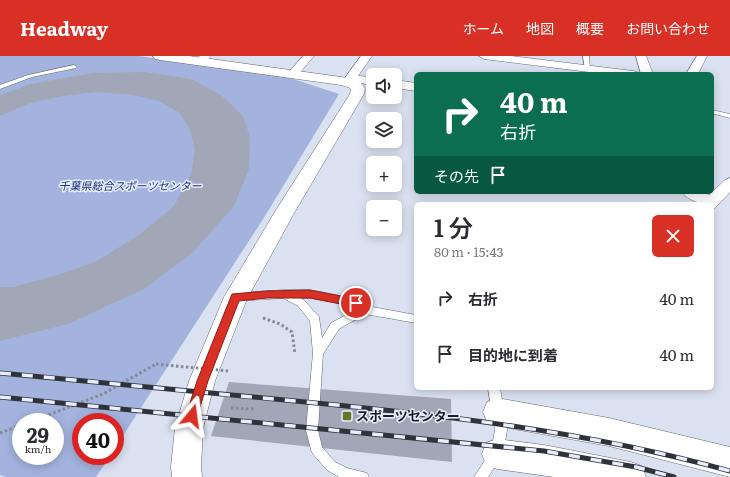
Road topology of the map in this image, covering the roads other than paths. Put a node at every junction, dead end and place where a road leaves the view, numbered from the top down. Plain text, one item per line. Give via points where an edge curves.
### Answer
1 (160, 56) edge
2 (309, 56) edge
3 (367, 56) edge
4 (484, 56) edge
5 (586, 56) edge
6 (641, 56) edge
7 (702, 56) edge
8 (203, 59) edge
9 (534, 59) edge
10 (74, 68) dead end
11 (588, 69) junction
12 (534, 72) edge
13 (615, 72) edge
14 (646, 72) edge
15 (693, 72) edge
16 (293, 74) junction
17 (366, 80) edge
18 (348, 82) junction
19 (402, 85) edge
20 (0, 87) edge
21 (414, 87) edge
22 (714, 112) edge
23 (730, 116) edge
24 (729, 186) edge
25 (694, 194) edge
26 (708, 202) edge
27 (711, 202) edge
28 (284, 294) junction
29 (236, 297) junction
30 (364, 310) junction
31 (414, 319) edge
32 (318, 353) junction
33 (496, 400) edge
34 (497, 454) junction
35 (730, 462) edge
36 (187, 477) edge
37 (363, 477) edge
38 (480, 477) edge
39 (631, 477) edge

1 - 8 street
2 - 16 street
3 - 18 street
4 - 9 street
5 - 11 lane
6 - 14 street
7 - 15 street
8 - 16 street
9 - 11 street
9 - 12 street
10 - 20 lane via 30,76
11 - 13 street
16 - 18 street
17 - 18 street
18 - 29 street via 358,88 357,94
19 - 21 street
22 - 23 lane
24 - 27 street
25 - 26 street
28 - 29 lane
28 - 30 lane via 310,294 356,303
28 - 32 lane via 301,303 316,320
29 - 36 street via 202,381 189,428
30 - 31 lane
30 - 32 lane via 335,326
32 - 37 lane via 312,430 317,450 331,466 346,474
33 - 34 lane via 501,430
33 - 35 street
34 - 38 lane
34 - 39 street via 544,460

